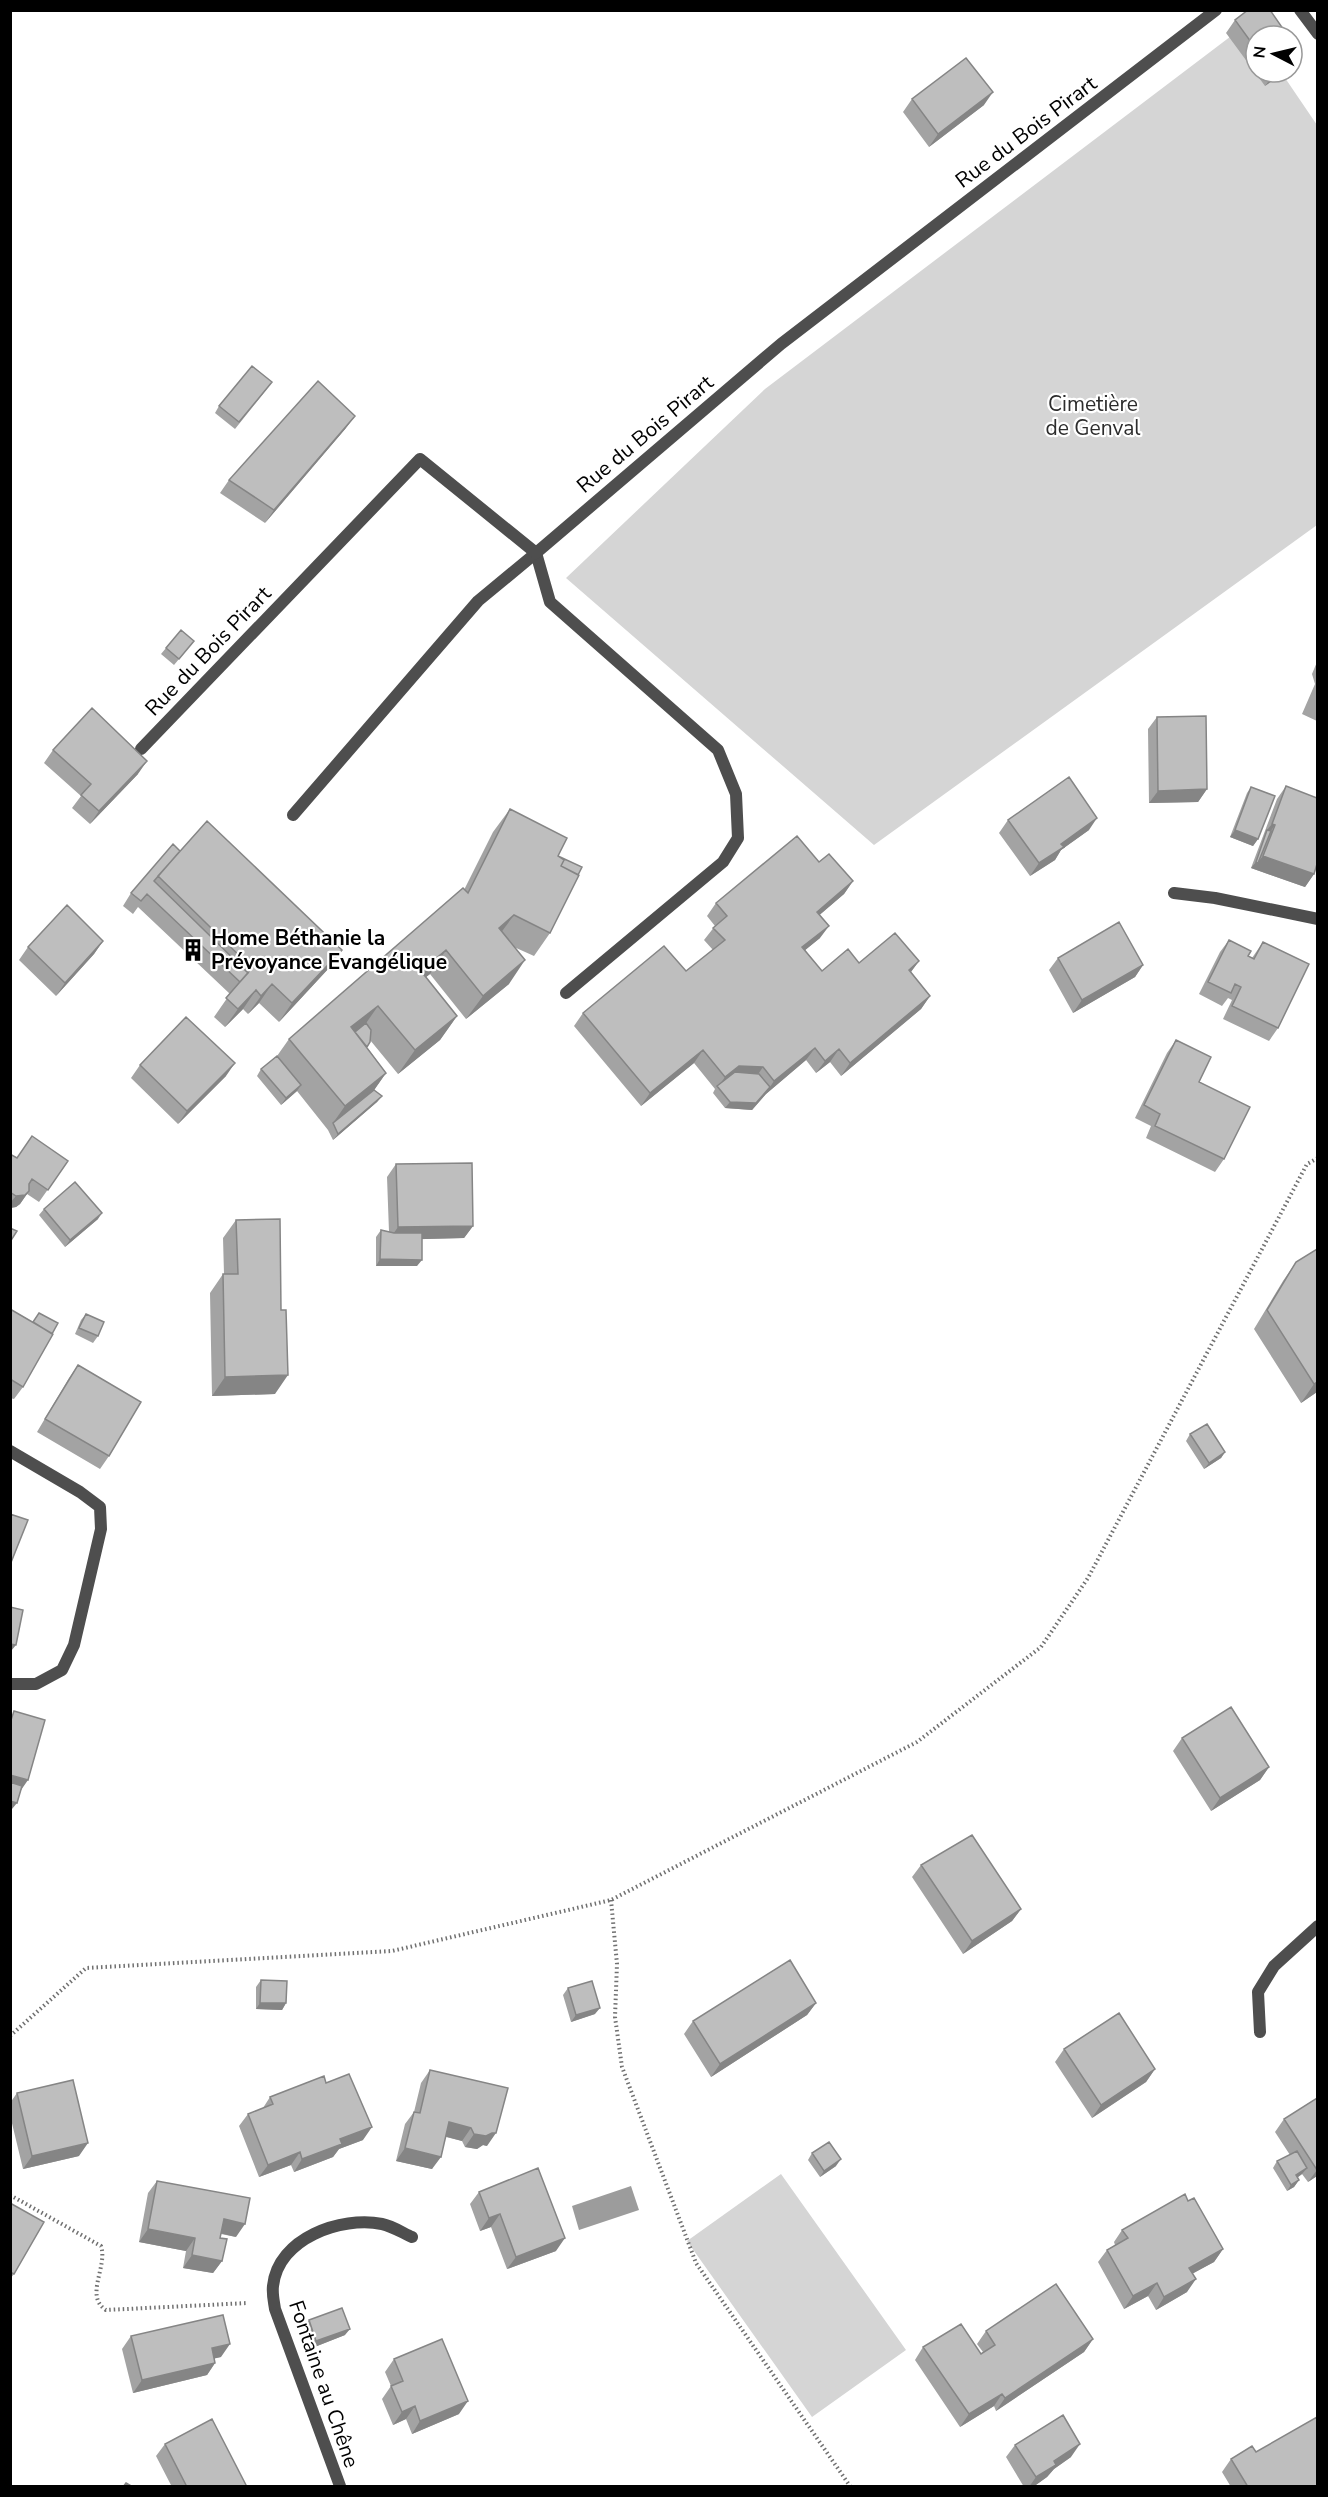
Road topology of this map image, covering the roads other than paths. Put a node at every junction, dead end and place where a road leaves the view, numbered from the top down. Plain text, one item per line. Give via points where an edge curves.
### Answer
1 (1216, 10) edge
2 (1300, 10) edge
3 (1317, 34) edge
4 (536, 553) junction
5 (141, 749) dead end
6 (293, 815) dead end
7 (1174, 893) dead end
8 (1317, 919) edge
9 (566, 993) dead end
10 (10, 1451) edge
11 (10, 1684) edge
12 (1317, 1926) edge
13 (1260, 2032) dead end
14 (412, 2237) dead end
15 (340, 2487) edge

1 - 4 street, Rue du Bois Pirart via 781,344
2 - 3 street
4 - 5 street, Rue du Bois Pirart via 420,459
4 - 6 street via 478,601
4 - 9 street via 550,602 718,750 736,794 738,838 723,862
7 - 8 street
10 - 11 street via 80,1491 100,1507 101,1529 74,1645 62,1670 36,1684
12 - 13 street via 1274,1966 1258,1992
14 - 15 street, Fontaine au Chêne via 384,2224 360,2222 312,2235 286,2255 273,2286 275,2309

